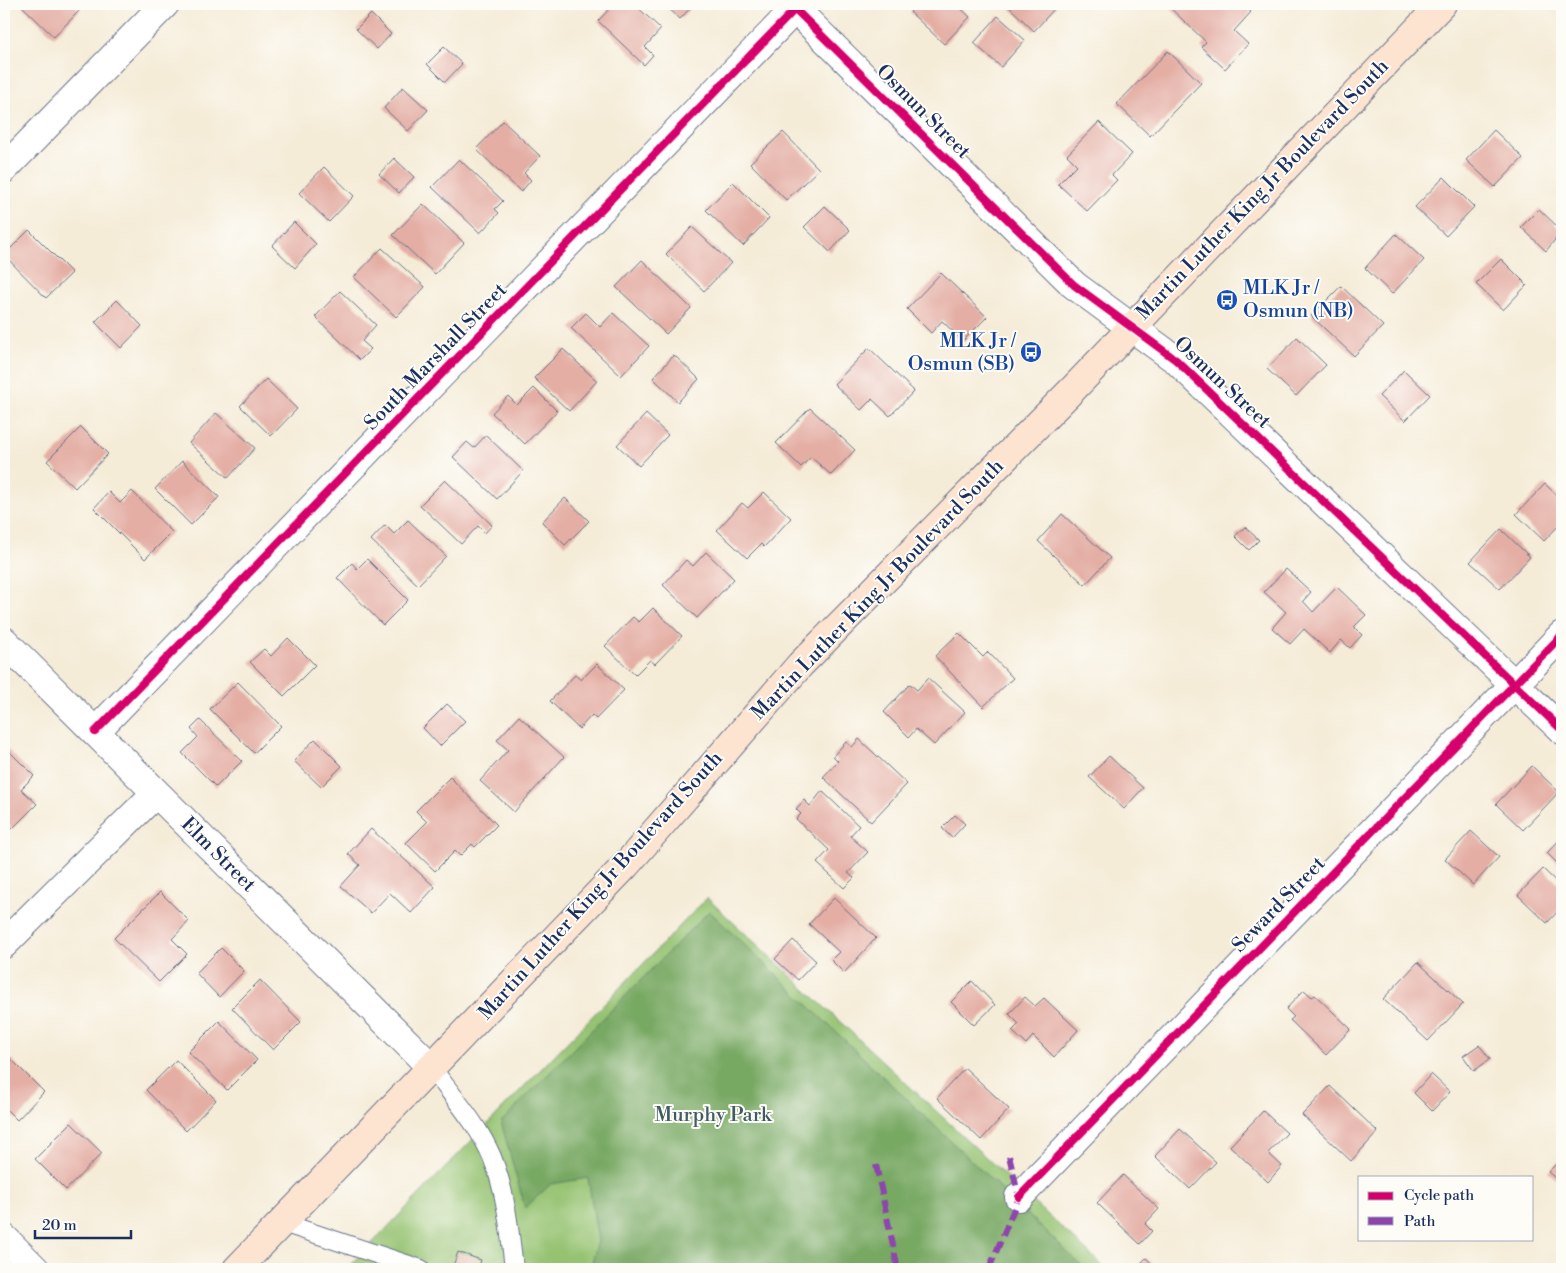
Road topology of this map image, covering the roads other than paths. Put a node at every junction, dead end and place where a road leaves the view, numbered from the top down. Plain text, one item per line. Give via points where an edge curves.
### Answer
1 (165, 4) edge
2 (1442, 4) edge
3 (795, 6) edge
4 (4, 169) edge
5 (1131, 327) junction
6 (1562, 635) edge
7 (4, 641) edge
8 (1514, 684) junction
9 (1562, 730) edge
10 (95, 732) junction
11 (156, 793) junction
12 (4, 944) edge
13 (432, 1068) junction
14 (1019, 1197) dead end
15 (284, 1223) junction
16 (4, 1238) edge
17 (35, 1269) edge
18 (237, 1269) edge
19 (421, 1269) edge
20 (514, 1269) edge

1 - 4 street
2 - 5 main road, Martin Luther King Jr Boulevard South
3 - 5 street, Osmun Street via 1074,285
3 - 10 street, South Marshall Street
5 - 8 street, Osmun Street via 1176,360
5 - 13 main road, Martin Luther King Jr Boulevard South via 800,665 626,865
6 - 8 street, Seward Street
7 - 10 street, Elm Street
8 - 9 street, Osmun Street
8 - 14 street, Seward Street
10 - 11 street, Elm Street
11 - 12 street
11 - 13 street, Elm Street
13 - 15 main road, Martin Luther King Jr Boulevard South
13 - 20 lane via 480,1134 492,1158 501,1189
15 - 18 main road, Martin Luther King Jr Boulevard South
15 - 19 lane
16 - 17 street

